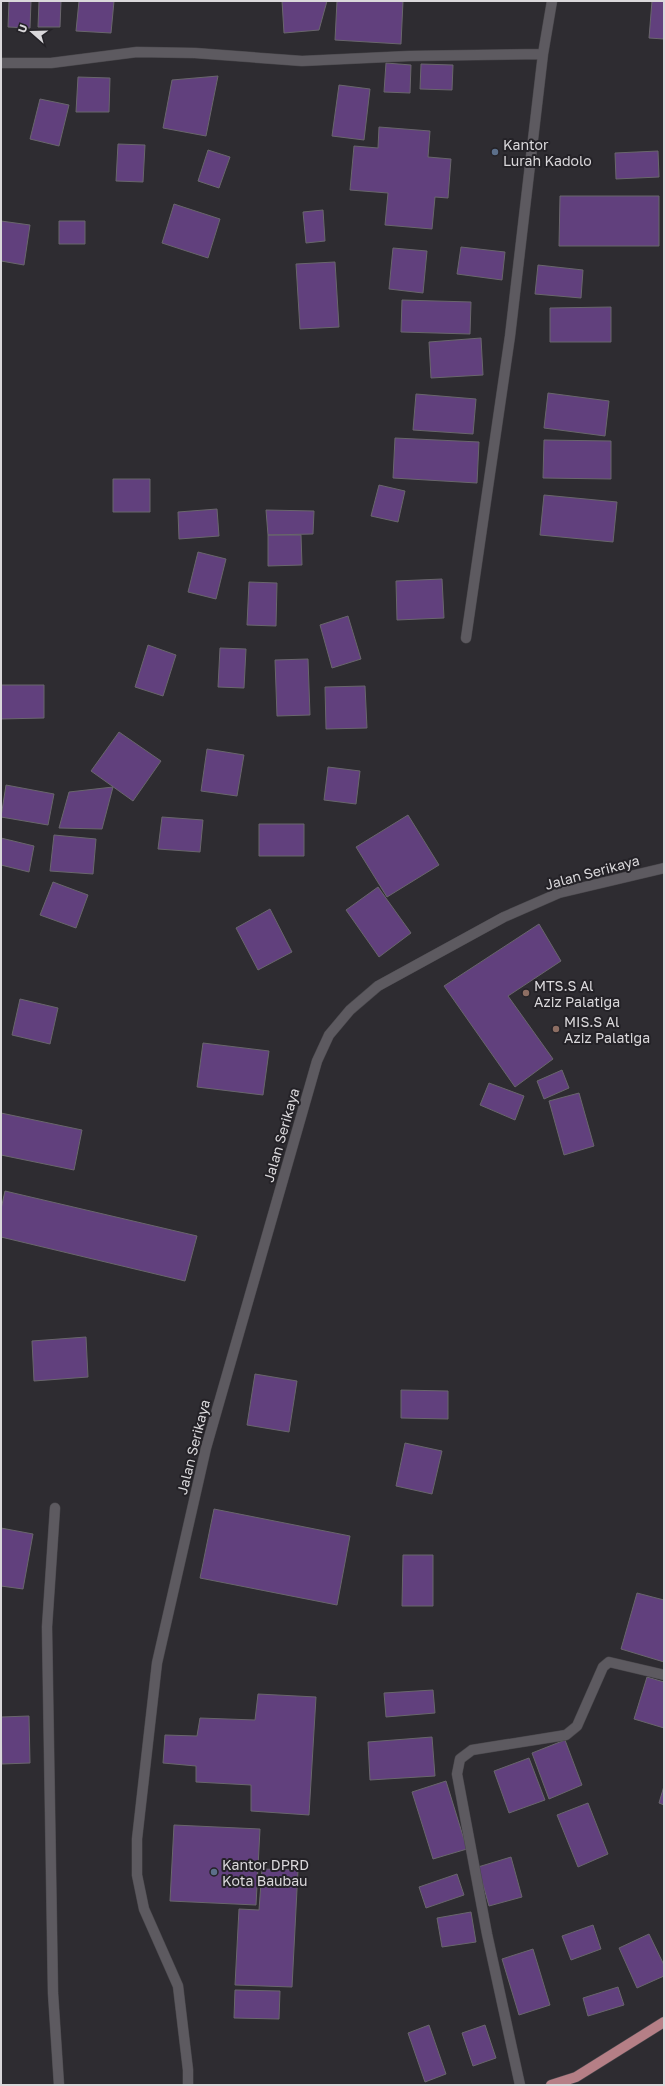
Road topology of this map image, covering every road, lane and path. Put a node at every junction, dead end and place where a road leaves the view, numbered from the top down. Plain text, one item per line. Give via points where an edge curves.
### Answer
1 (552, 1) edge
2 (544, 54) junction
3 (1, 62) edge
4 (466, 638) dead end
5 (664, 868) edge
6 (55, 1508) dead end
7 (664, 1675) edge
8 (664, 2022) edge
9 (60, 2085) edge
10 (188, 2085) edge
11 (520, 2085) edge
12 (551, 2085) edge

1 - 2 street
2 - 3 street via 302,61 195,53 137,52 51,63
2 - 4 street via 493,464
5 - 10 street, Jalan Serikaya via 559,893 504,917 378,986 350,1010 329,1035 317,1061 208,1440 157,1663 137,1839 137,1875 144,1908 178,1986
6 - 9 street via 47,1627 53,1993
7 - 11 street via 609,1662 603,1667 577,1726 566,1735 472,1750 460,1759 457,1774 487,1934
8 - 12 main road via 576,2077

